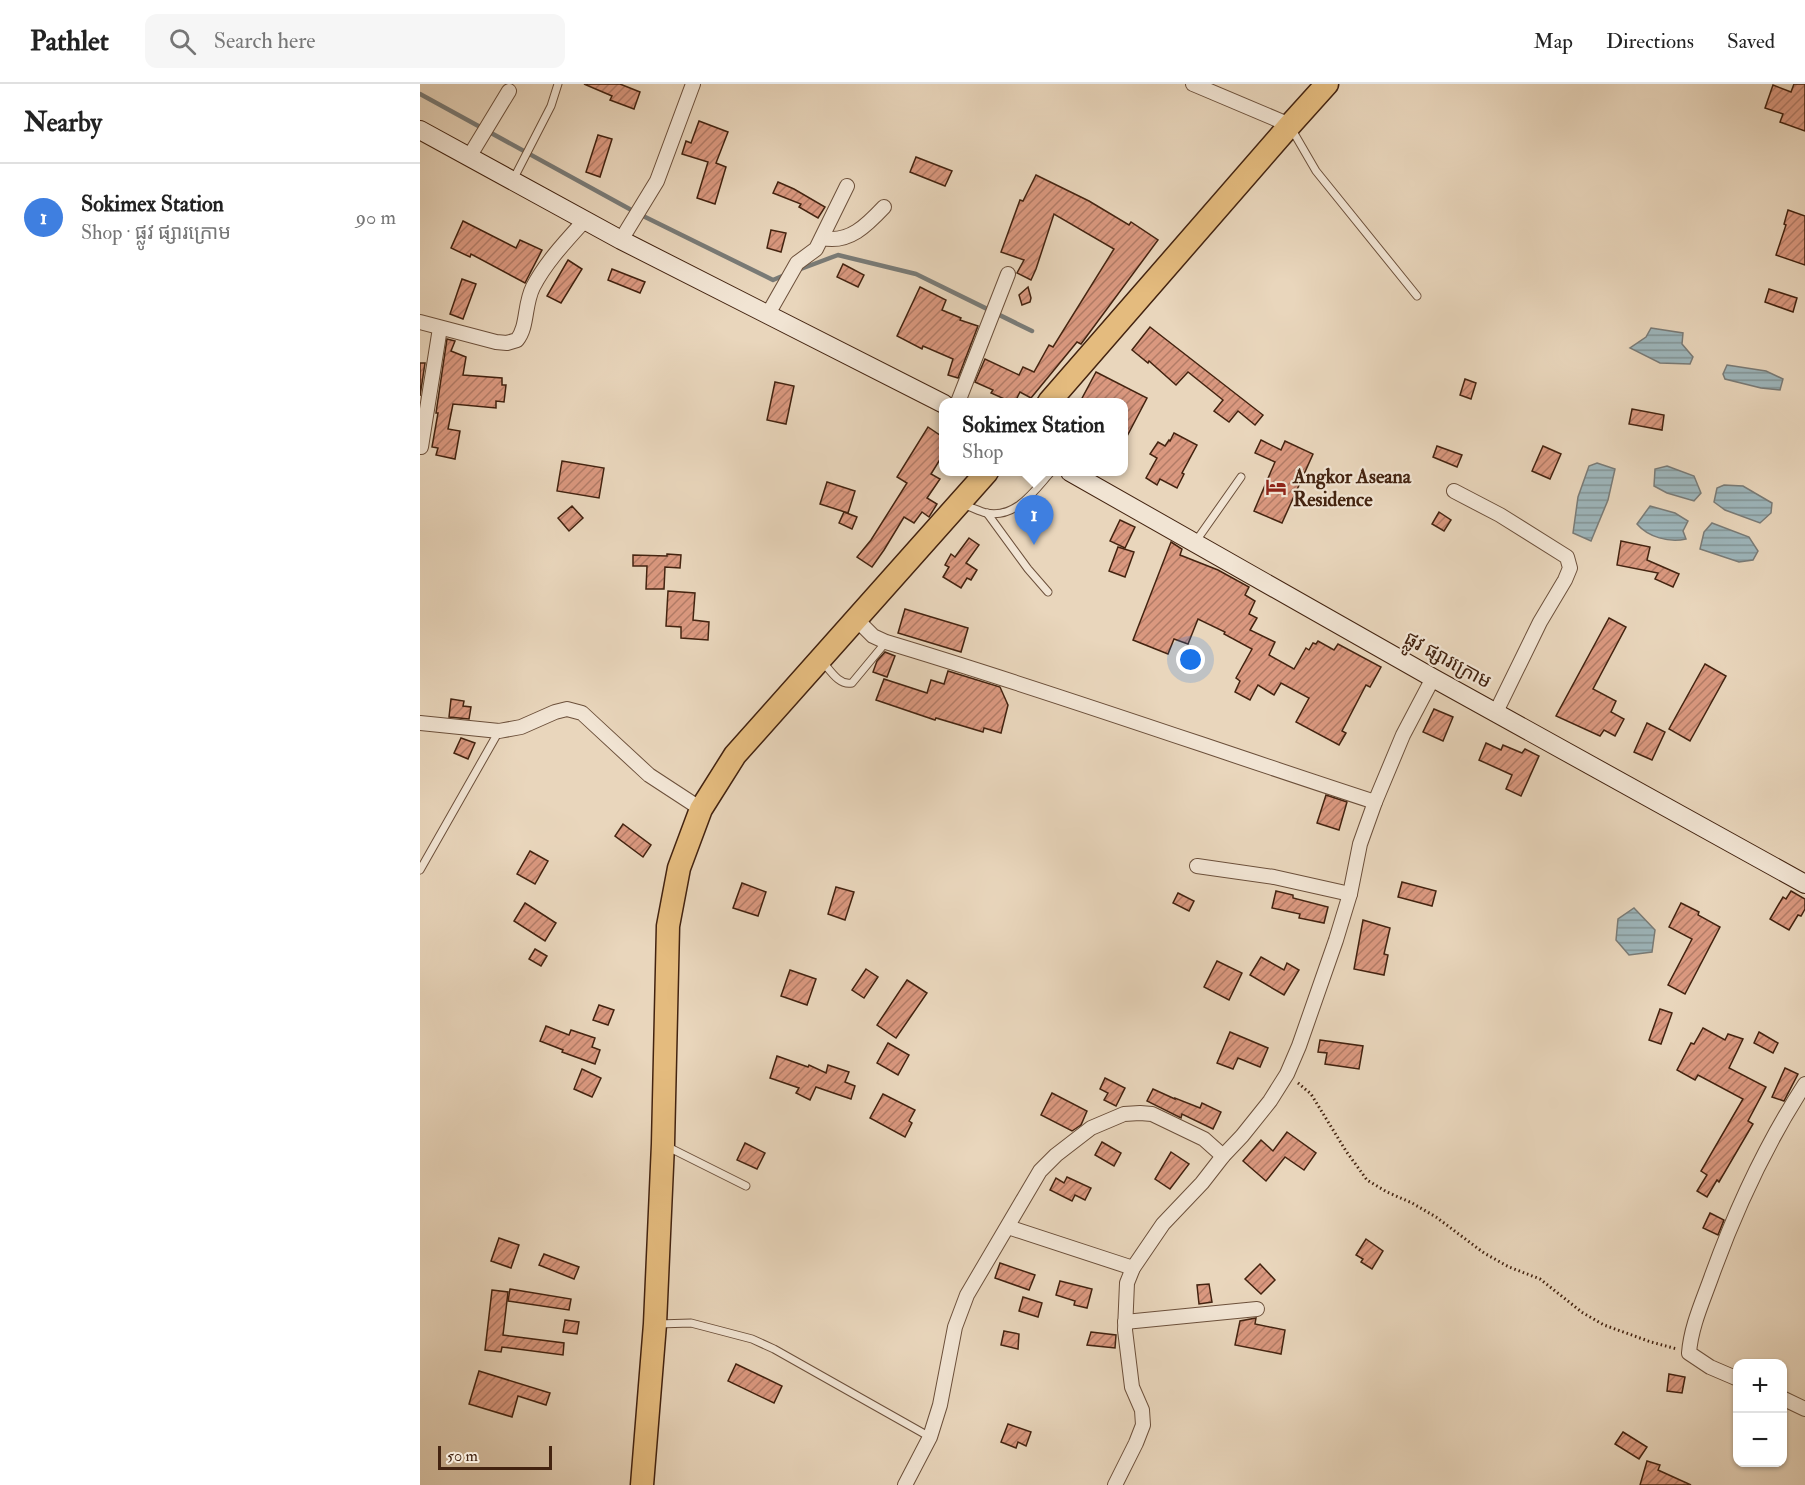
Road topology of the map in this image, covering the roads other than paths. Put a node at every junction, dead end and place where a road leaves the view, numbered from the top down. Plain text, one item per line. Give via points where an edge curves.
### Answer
1 (558, 84) edge
2 (693, 84) edge
3 (1193, 84) edge
4 (1327, 84) edge
5 (509, 91) dead end
6 (1290, 125) junction
7 (420, 130) edge
8 (469, 157) junction
9 (516, 172) junction
10 (847, 186) dead end
11 (884, 207) dead end
12 (585, 220) junction
13 (626, 232) junction
14 (822, 238) junction
15 (1008, 274) dead end
16 (1417, 296) dead end
17 (768, 314) junction
18 (420, 322) edge
19 (440, 328) junction
20 (960, 398) edge
21 (1052, 398) edge
22 (939, 401) edge
23 (421, 447) edge
24 (982, 476) edge
25 (1047, 476) edge
26 (1079, 476) edge
27 (1241, 477) dead end
28 (1454, 491) dead end
29 (958, 503) junction
30 (987, 513) junction
31 (1195, 543) junction
32 (1048, 591) dead end
33 (856, 619) junction
34 (886, 642) junction
35 (820, 659) junction
36 (1433, 678) junction
37 (1496, 712) junction
38 (420, 723) edge
39 (499, 731) junction
40 (1375, 802) junction
41 (701, 809) junction
42 (1197, 866) dead end
43 (420, 870) edge
44 (1805, 884) edge
45 (1350, 894) junction
46 (1805, 1084) edge
47 (663, 1144) junction
48 (1223, 1156) junction
49 (746, 1186) dead end
50 (1008, 1227) junction
51 (1132, 1268) junction
52 (1257, 1309) dead end
53 (1125, 1322) junction
54 (655, 1324) junction
55 (1733, 1377) edge
56 (1787, 1400) edge
57 (1805, 1409) edge
58 (930, 1437) junction
59 (642, 1485) edge
60 (905, 1485) edge
61 (1115, 1485) edge

1 - 9 lane via 551,106
2 - 13 street via 657,181
3 - 6 street
4 - 6 highway
5 - 8 street
6 - 16 lane via 1316,171
6 - 21 highway
7 - 8 main road
8 - 9 main road
9 - 12 main road
10 - 14 street
11 - 14 street via 867,225 842,238
12 - 13 main road
12 - 19 street via 533,287 526,303 522,334 517,340 496,342
13 - 17 main road
14 - 17 street via 816,249 800,260
15 - 20 street
17 - 22 main road
18 - 19 street
19 - 23 street
24 - 29 highway
25 - 30 lane via 1011,511
26 - 31 main road, ផ្លូវ ផ្សារក្រោម
27 - 31 lane
28 - 37 street via 1567,557 1570,568
29 - 30 lane
29 - 33 highway
30 - 32 lane
31 - 36 main road, ផ្លូវ ផ្សារក្រោម
33 - 34 street via 873,636
33 - 35 highway
34 - 35 lane via 852,683 841,682
34 - 40 street via 989,672
35 - 41 highway via 735,755
36 - 37 main road, ផ្លូវ ផ្សារក្រោម
36 - 40 street via 1403,735
37 - 44 main road, ផ្លូវ ផ្សារក្រោម
38 - 39 street
39 - 41 street via 567,709 582,713 649,775
39 - 43 lane
40 - 45 street via 1360,843
41 - 47 highway via 679,868 668,926
42 - 45 street via 1274,877
45 - 48 street via 1287,1074 1270,1101
46 - 55 street via 1759,1163 1690,1336 1689,1353
47 - 49 lane
47 - 54 highway
48 - 50 street via 1204,1139 1152,1114 1124,1114 1092,1128 1056,1155 1040,1171
48 - 51 street via 1163,1224
50 - 51 street
50 - 58 street via 967,1295
51 - 53 street via 1127,1283
52 - 53 street
53 - 61 street via 1132,1387 1142,1410 1143,1425
54 - 58 lane via 691,1323 752,1339
54 - 59 highway
56 - 57 street
58 - 60 street

